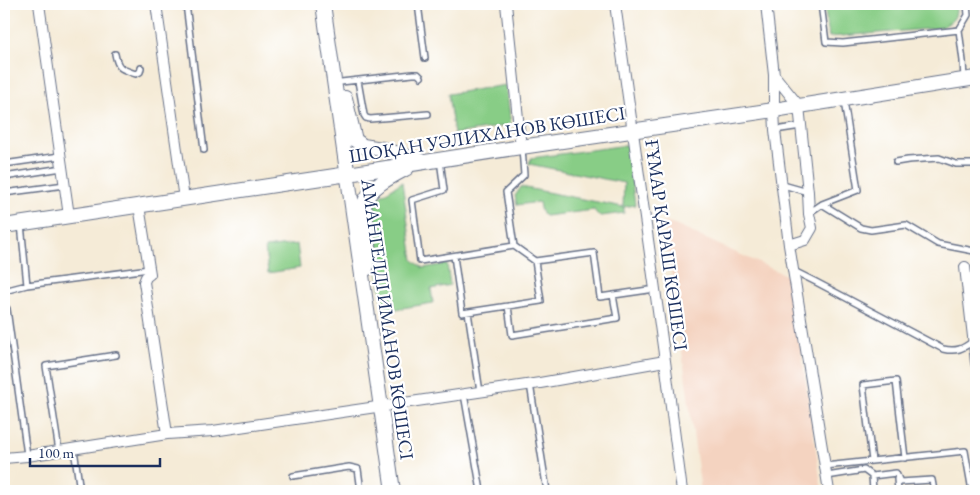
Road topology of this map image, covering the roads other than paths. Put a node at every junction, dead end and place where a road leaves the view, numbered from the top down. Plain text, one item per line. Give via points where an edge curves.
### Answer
1 (39, 4) edge
2 (156, 4) edge
3 (186, 4) edge
4 (314, 4) edge
5 (323, 4) edge
6 (418, 4) edge
7 (506, 4) edge
8 (615, 4) edge
9 (766, 4) edge
10 (821, 4) edge
11 (967, 4) edge
12 (959, 30) junction
13 (115, 54) dead end
14 (331, 56) junction
15 (425, 58) dead end
16 (141, 68) dead end
17 (774, 75) junction
18 (421, 77) dead end
19 (970, 78) edge
20 (358, 81) junction
21 (342, 82) junction
22 (844, 99) junction
23 (798, 106) junction
24 (774, 110) junction
25 (428, 114) dead end
26 (801, 126) junction
27 (775, 130) junction
28 (633, 131) junction
29 (522, 147) junction
30 (204, 150) dead end
31 (60, 156) junction
32 (440, 160) junction
33 (896, 162) dead end
34 (419, 163) junction
35 (4, 164) edge
36 (976, 164) edge
37 (62, 168) junction
38 (344, 175) junction
39 (4, 177) edge
40 (64, 185) junction
41 (783, 185) junction
42 (808, 192) junction
43 (4, 193) edge
44 (184, 199) junction
45 (822, 204) junction
46 (139, 206) junction
47 (809, 214) junction
48 (69, 216) junction
49 (21, 223) junction
50 (4, 226) edge
51 (790, 245) junction
52 (514, 246) junction
53 (976, 249) edge
54 (454, 256) junction
55 (535, 261) junction
56 (965, 267) dead end
57 (149, 269) junction
58 (794, 271) junction
59 (27, 285) junction
60 (364, 288) junction
61 (655, 289) junction
62 (4, 291) edge
63 (613, 295) junction
64 (508, 306) junction
65 (7, 309) dead end
66 (468, 312) junction
67 (974, 341) junction
68 (116, 355) dead end
69 (665, 361) junction
70 (976, 363) edge
71 (530, 384) junction
72 (480, 392) junction
73 (464, 394) junction
74 (376, 406) junction
75 (167, 434) junction
76 (74, 449) junction
77 (59, 451) junction
78 (28, 456) junction
79 (4, 458) edge
80 (905, 458) junction
81 (872, 461) junction
82 (826, 471) junction
83 (896, 473) junction
84 (293, 476) dead end
85 (872, 476) junction
86 (80, 491) edge
87 (361, 491) edge
88 (384, 491) edge
89 (393, 491) edge
90 (481, 491) edge
91 (547, 491) edge
92 (682, 491) edge
93 (829, 491) edge
94 (873, 491) edge
95 (898, 491) edge
96 (934, 491) edge
97 (972, 491) edge

1 - 31 street
2 - 44 street
3 - 30 lane
4 - 38 main road, АМАНГЕЛДІ ИМАНОВ КӨШЕСІ
5 - 14 main road, АМАНГЕЛДІ ИМАНОВ КӨШЕСІ
6 - 15 lane
7 - 29 street
8 - 28 street, ҒҰМАР ҚАРАШ КӨШЕСІ
9 - 17 street
10 - 12 lane via 826,42
11 - 12 lane via 968,14
12 - 19 lane via 963,61
13 - 16 lane via 122,69 136,74
14 - 21 main road
14 - 38 main road, АМАНГЕЛДІ ИМАНОВ КӨШЕСІ
17 - 23 street
17 - 24 street
18 - 20 lane via 413,74
19 - 22 main road, ШОҚАН УӘЛИХАНОВ КӨШЕСІ
20 - 21 lane
20 - 25 lane via 364,115 370,120
21 - 34 main road via 355,140 363,146 382,149
22 - 23 main road, ШОҚАН УӘЛИХАНОВ КӨШЕСІ
22 - 45 lane via 858,190
23 - 24 main road, ШОҚАН УӘЛИХАНОВ КӨШЕСІ
23 - 26 street
24 - 27 street
24 - 28 main road, ШОҚАН УӘЛИХАНОВ КӨШЕСІ
26 - 27 lane
26 - 42 street
27 - 41 street
28 - 29 main road, ШОҚАН УӘЛИХАНОВ КӨШЕСІ
28 - 61 street, ҒҰМАР ҚАРАШ КӨШЕСІ
29 - 32 main road, ШОҚАН УӘЛИХАНОВ КӨШЕСІ
29 - 52 lane via 524,175 506,192
31 - 35 lane
31 - 37 street
32 - 34 main road, ШОҚАН УӘЛИХАНОВ КӨШЕСІ
32 - 54 lane via 444,190 412,200 420,261
33 - 36 lane via 939,158 956,164
34 - 38 main road, ШОҚАН УӘЛИХАНОВ КӨШЕСІ
34 - 60 main road via 399,172 366,197 369,248
37 - 39 lane
37 - 40 street
38 - 44 main road, ШОҚАН УӘЛИХАНОВ КӨШЕСІ
38 - 60 main road, АМАНГЕЛДІ ИМАНОВ КӨШЕСІ
38 - 74 main road, АМАНГЕЛДІ ИМАНОВ КӨШЕСІ
40 - 43 lane
40 - 48 street
41 - 42 lane
41 - 51 street
42 - 47 street
44 - 46 main road, ШОҚАН УӘЛИХАНОВ КӨШЕСІ
45 - 47 lane
45 - 53 lane via 862,228 871,230 906,225 938,244
46 - 48 main road, ШОҚАН УӘЛИХАНОВ КӨШЕСІ
46 - 57 street
47 - 51 street via 812,228 809,235 805,240
48 - 49 main road, ШОҚАН УӘЛИХАНОВ КӨШЕСІ
49 - 50 main road, ШОҚАН УӘЛИХАНОВ КӨШЕСІ
49 - 59 lane
51 - 58 street
52 - 54 lane
52 - 55 lane
54 - 66 lane via 462,313
55 - 63 lane via 594,252 600,297
55 - 64 lane via 541,301
56 - 67 street
57 - 59 lane
57 - 75 street via 150,274 144,282
58 - 67 lane via 943,349 958,350
58 - 82 street
59 - 62 lane
60 - 74 main road, АМАНГЕЛДІ ИМАНОВ КӨШЕСІ
61 - 63 lane
61 - 69 street, ҒҰМАР ҚАРАШ КӨШЕСІ
63 - 64 lane via 617,318 512,335
64 - 66 lane
65 - 78 lane
66 - 72 lane
67 - 70 street
68 - 77 lane via 46,366
69 - 71 street
69 - 92 street, ҒҰМАР ҚАРАШ КӨШЕСІ
71 - 72 street
71 - 91 lane
72 - 73 street
73 - 74 street
73 - 90 lane
74 - 75 street via 212,431
74 - 88 main road, АМАНГЕЛДІ ИМАНОВ КӨШЕСІ
74 - 89 main road, АМАНГЕЛДІ ИМАНОВ КӨШЕСІ
75 - 76 street
76 - 77 street
76 - 86 lane
77 - 78 street
78 - 79 street
80 - 81 lane
80 - 81 lane via 896,381 863,385
80 - 97 lane via 965,451
81 - 82 lane
82 - 85 lane via 864,470
82 - 93 street
83 - 85 lane
83 - 95 lane
83 - 96 lane via 900,482 932,480
84 - 87 lane via 349,467 358,469
85 - 94 lane

